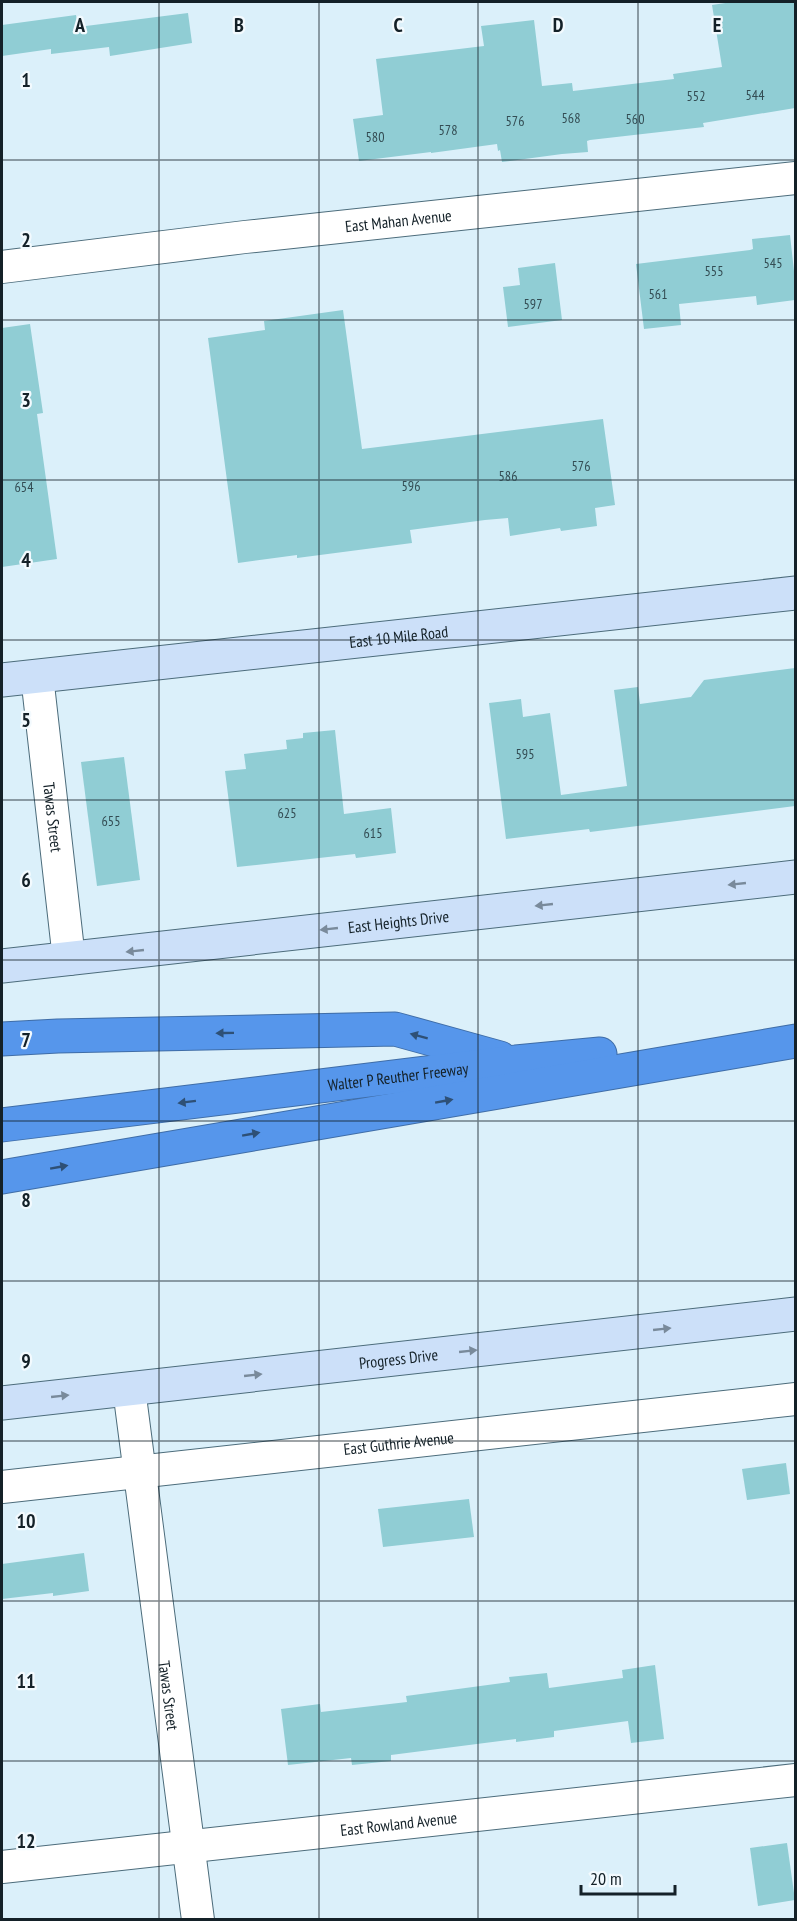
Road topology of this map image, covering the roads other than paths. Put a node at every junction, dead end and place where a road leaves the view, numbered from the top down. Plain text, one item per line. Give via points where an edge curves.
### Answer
1 (795, 178) edge
2 (2, 267) edge
3 (795, 593) edge
4 (37, 676) junction
5 (2, 680) edge
6 (795, 877) edge
7 (69, 959) junction
8 (2, 966) edge
9 (795, 1036) edge
10 (2, 1039) edge
11 (795, 1041) edge
12 (516, 1062) junction
13 (2, 1125) edge
14 (2, 1177) edge
15 (795, 1314) edge
16 (129, 1389) junction
17 (795, 1399) edge
18 (2, 1403) edge
19 (139, 1472) junction
20 (2, 1487) edge
21 (795, 1780) edge
22 (188, 1847) junction
23 (2, 1867) edge
24 (198, 1920) edge

1 - 2 street, East Mahan Avenue
3 - 4 main road, East 10 Mile Road
4 - 5 main road, East 10 Mile Road
4 - 7 street, Tawas Street
6 -> 7 main road, East Heights Drive
7 - 8 main road, East Heights Drive
9 - 12 highway, Walter P Reuther Freeway
12 -> 10 highway via 396,1029
14 -> 11 highway
12 -> 13 highway, Walter P Reuther Freeway
16 -> 15 main road, Progress Drive
18 -> 16 main road, Progress Drive
16 - 19 street, Tawas Street
17 - 19 street, East Guthrie Avenue
19 - 20 street, East Guthrie Avenue
19 - 22 street, Tawas Street
21 - 22 street, East Rowland Avenue
22 - 23 street, East Rowland Avenue
22 - 24 street, Tawas Street

